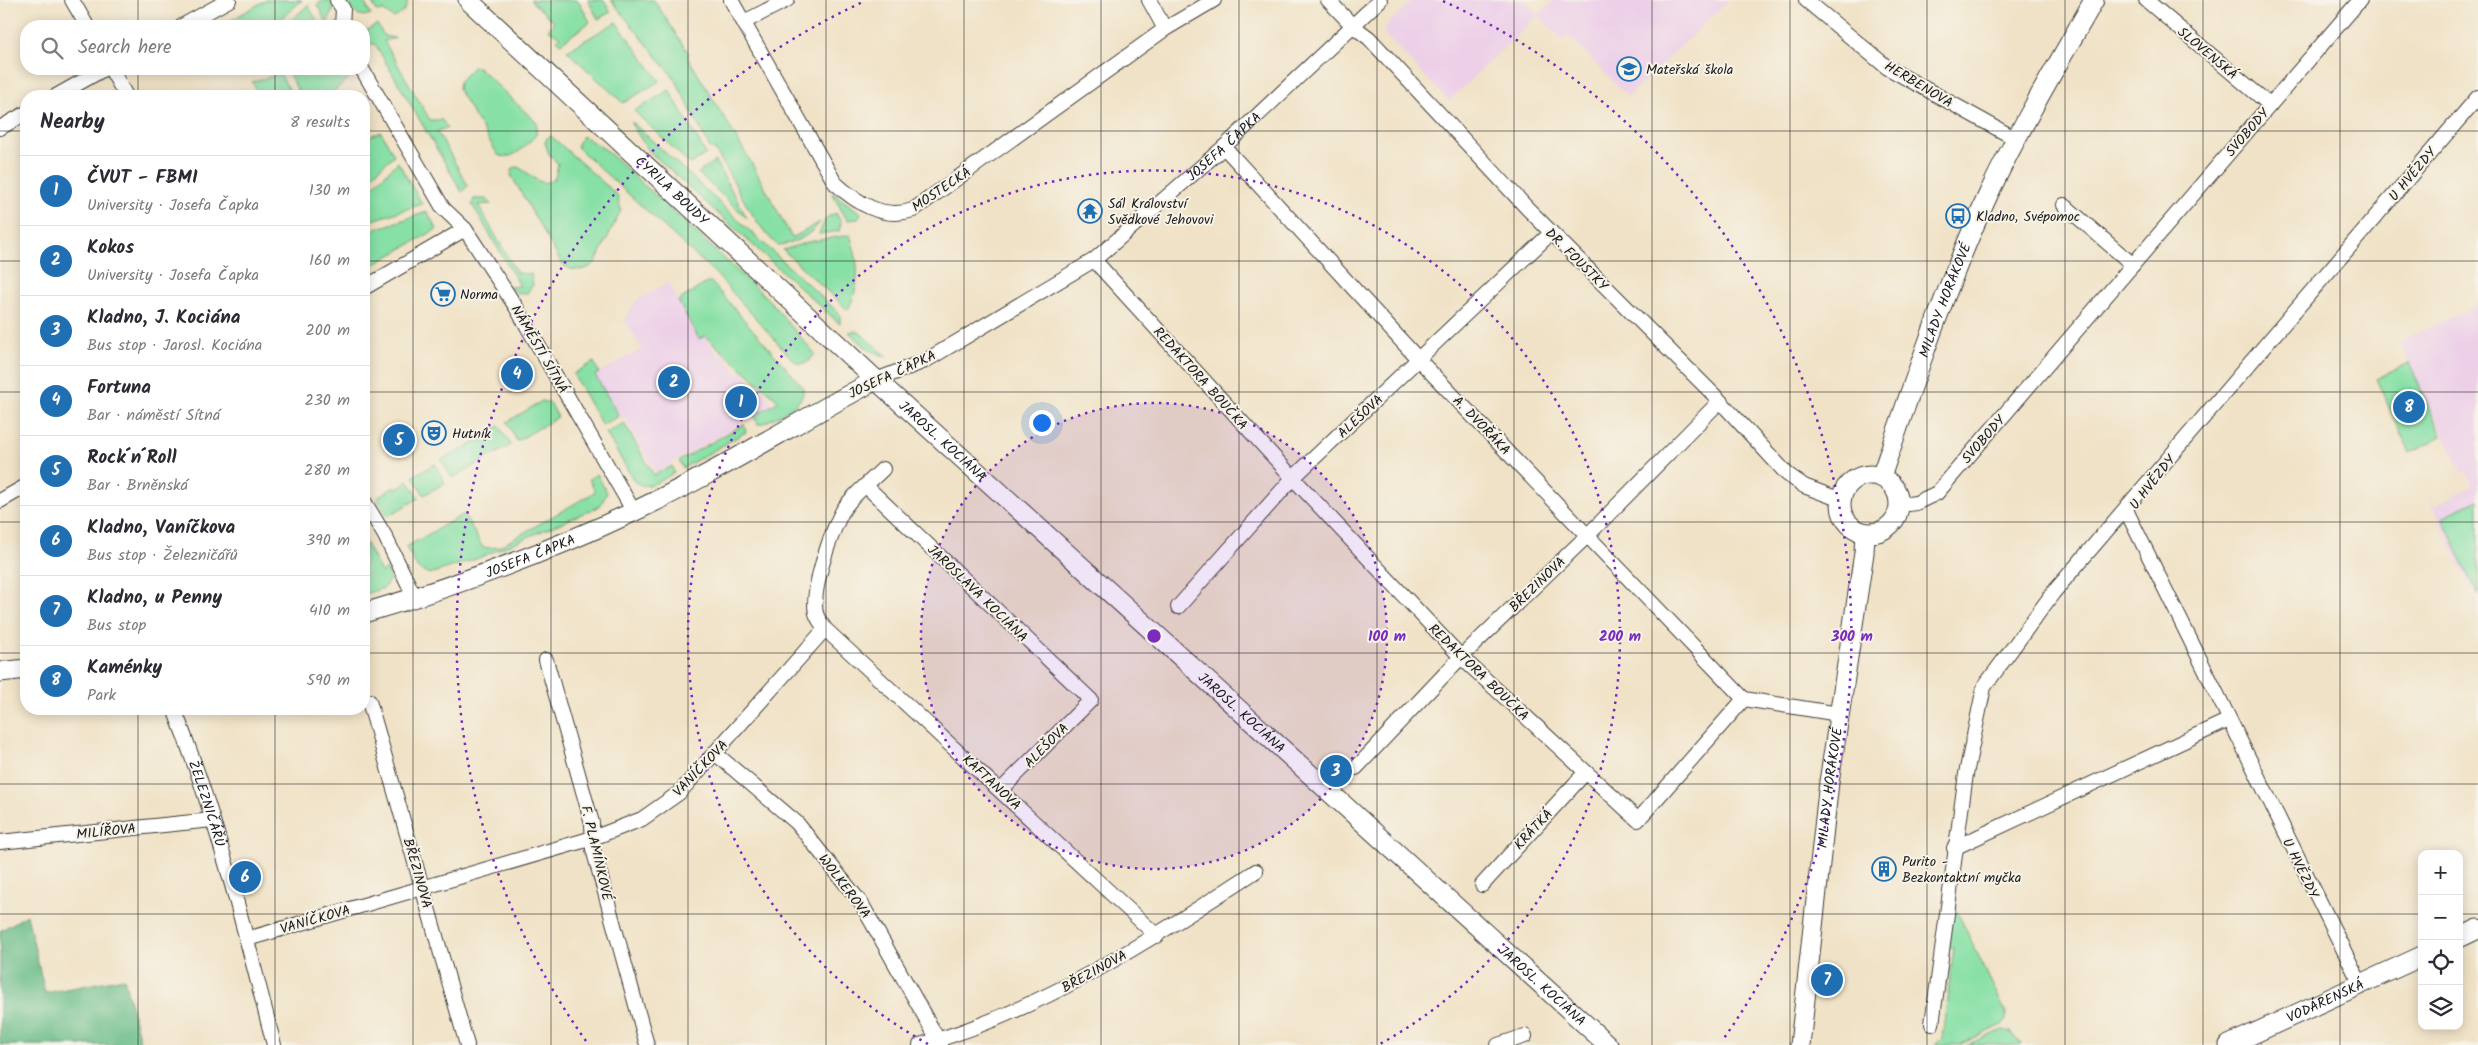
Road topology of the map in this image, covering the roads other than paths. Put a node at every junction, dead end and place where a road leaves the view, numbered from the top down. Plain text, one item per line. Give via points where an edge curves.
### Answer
1 (72, 0) edge
2 (229, 0) edge
3 (337, 0) edge
4 (468, 0) edge
5 (731, 0) edge
6 (787, 0) edge
7 (1148, 0) edge
8 (1214, 0) edge
9 (1328, 0) edge
10 (1380, 0) edge
11 (1806, 0) edge
12 (2094, 0) edge
13 (2146, 0) edge
14 (2360, 0) edge
15 (84, 20) edge
16 (194, 20) edge
17 (342, 20) edge
18 (744, 22) junction
19 (1353, 26) junction
20 (1165, 29) junction
21 (93, 75) edge
22 (114, 75) edge
23 (365, 75) edge
24 (67, 90) edge
25 (123, 90) edge
26 (2478, 97) edge
27 (2270, 105) junction
28 (20, 116) edge
29 (0, 128) edge
30 (2016, 139) junction
31 (1224, 147) junction
32 (2064, 205) dead end
33 (465, 229) junction
34 (1551, 233) junction
35 (1094, 260) junction
36 (2133, 265) junction
37 (370, 284) edge
38 (1420, 360) junction
39 (876, 380) junction
40 (1720, 401) junction
41 (883, 469) dead end
42 (1881, 477) junction
43 (1293, 478) junction
44 (866, 486) junction
45 (20, 489) edge
46 (1841, 500) junction
47 (0, 501) edge
48 (1900, 505) junction
49 (2126, 510) junction
50 (370, 511) edge
51 (634, 512) junction
52 (1866, 533) junction
53 (1587, 536) junction
54 (415, 598) junction
55 (1178, 607) dead end
56 (370, 611) edge
57 (825, 629) junction
58 (1461, 657) junction
59 (546, 660) dead end
60 (20, 670) edge
61 (0, 672) edge
62 (1744, 698) junction
63 (1091, 700) joint
64 (370, 705) edge
65 (1838, 714) junction
66 (176, 715) edge
67 (2229, 720) junction
68 (716, 754) junction
69 (1356, 768) dead end
70 (1585, 773) junction
71 (1001, 790) junction
72 (212, 820) junction
73 (593, 838) junction
74 (0, 842) edge
75 (1954, 848) junction
76 (1256, 872) dead end
77 (1482, 885) dead end
78 (422, 887) junction
79 (2478, 929) edge
80 (1157, 936) junction
81 (2463, 936) edge
82 (247, 938) junction
83 (2418, 958) edge
84 (2360, 985) junction
85 (1932, 1024) dead end
86 (1526, 1036) dead end
87 (940, 1042) edge
88 (274, 1045) edge
89 (467, 1045) edge
90 (647, 1045) edge
91 (920, 1045) edge
92 (1498, 1045) edge
93 (1608, 1045) edge
94 (1800, 1045) edge
95 (2229, 1045) edge

1 - 15 street
2 - 16 street
3 - 17 street via 343,9
4 - 39 street, CYRILA BOUDY
5 - 18 street, MOSTECKÁ
6 - 18 street
7 - 20 street
8 - 20 street, MOSTECKÁ
9 - 19 street, DR. FOUSTKY
10 - 19 street, JOSEFA ČAPKA
11 - 30 street, HERBENOVA via 1888,68
12 - 30 street, MILADY HORÁKOVÉ
13 - 27 street, SLOVENSKÁ
14 - 27 street, SVOBODY
18 - 20 street, MOSTECKÁ via 834,183 852,199 870,208 901,214 913,210
19 - 31 street, JOSEFA ČAPKA
19 - 34 street, DR. FOUSTKY via 1369,38
21 - 24 street
22 - 25 street
23 - 33 street, NÁMĚSTÍ SÍTNÁ via 443,208
26 - 49 street, U HVĚZDY
27 - 36 street, SVOBODY
28 - 29 street
30 - 42 street, MILADY HORÁKOVÉ via 1948,286
31 - 35 street, JOSEFA ČAPKA
31 - 38 street, A. DVOŘÁKA
32 - 36 street
33 - 37 street
33 - 51 street, NÁMĚSTÍ SÍTNÁ via 516,307 577,423
34 - 38 street, ALEŠOVA
34 - 40 street, DR. FOUSTKY
35 - 39 street, JOSEFA ČAPKA via 925,361
35 - 43 street, REDAKTORA BOUČKA
36 - 48 street, SVOBODY via 1937,493 1916,503
38 - 43 street, ALEŠOVA
38 - 53 street, A. DVOŘÁKA
39 - 51 street, JOSEFA ČAPKA
39 - 93 street, JAROSL. KOCIÁNA
40 - 46 street, DR. FOUSTKY via 1787,474 1804,486
40 - 53 street, BŘEZINOVA
41 - 44 street
42 - 46 street via 1859,476 1844,489
42 - 48 street via 1894,486
43 - 55 street, ALEŠOVA
43 - 58 street, REDAKTORA BOUČKA
44 - 57 street via 846,506 836,523 820,574 816,616
44 - 63 street, JAROSLAVA KOCIÁNA
45 - 47 street
46 - 52 street via 1843,516 1848,524
48 - 52 street via 1893,523 1876,533
49 - 67 street, U HVĚZDY
49 - 75 street via 2053,593 1984,687
50 - 54 street
51 - 54 street, JOSEFA ČAPKA via 502,567
52 - 65 street, MILADY HORÁKOVÉ
53 - 58 street, BŘEZINOVA
53 - 62 street, A. DVOŘÁKA
54 - 56 street, JOSEFA ČAPKA
57 - 68 street, VANÍČKOVA
57 - 71 street, KAFTANOVA
58 - 69 street, BŘEZINOVA
58 - 70 street, REDAKTORA BOUČKA
59 - 73 street, F. PLAMÍNKOVÉ via 592,823
60 - 61 street
62 - 65 street
62 - 70 street, REDAKTORA BOUČKA via 1638,820
63 - 71 street, ALEŠOVA
64 - 78 street, BŘEZINOVA
65 - 94 street, MILADY HORÁKOVÉ
66 - 72 street, ŽELEZNIČÁŘŮ
67 - 75 street
67 - 84 street, U HVĚZDY
68 - 73 street, VANÍČKOVA via 679,793 642,819
68 - 87 street, WOLKEROVA via 797,823 861,902
70 - 77 street, KRÁTKÁ
71 - 80 street, KAFTANOVA
72 - 74 street, MILÍŘOVA
72 - 82 street, ŽELEZNIČÁŘŮ
73 - 78 street, VANÍČKOVA
73 - 90 street, F. PLAMÍNKOVÉ via 593,850
75 - 85 street
76 - 80 street, BŘEZINOVA
78 - 82 street, VANÍČKOVA
78 - 89 street, BŘEZINOVA
79 - 81 street
80 - 87 street, BŘEZINOVA via 1035,1003
82 - 88 street, ŽELEZNIČÁŘŮ
83 - 84 street, VODÁRENSKÁ
84 - 95 street, VODÁRENSKÁ
86 - 92 street
87 - 91 street, BŘEZINOVA

